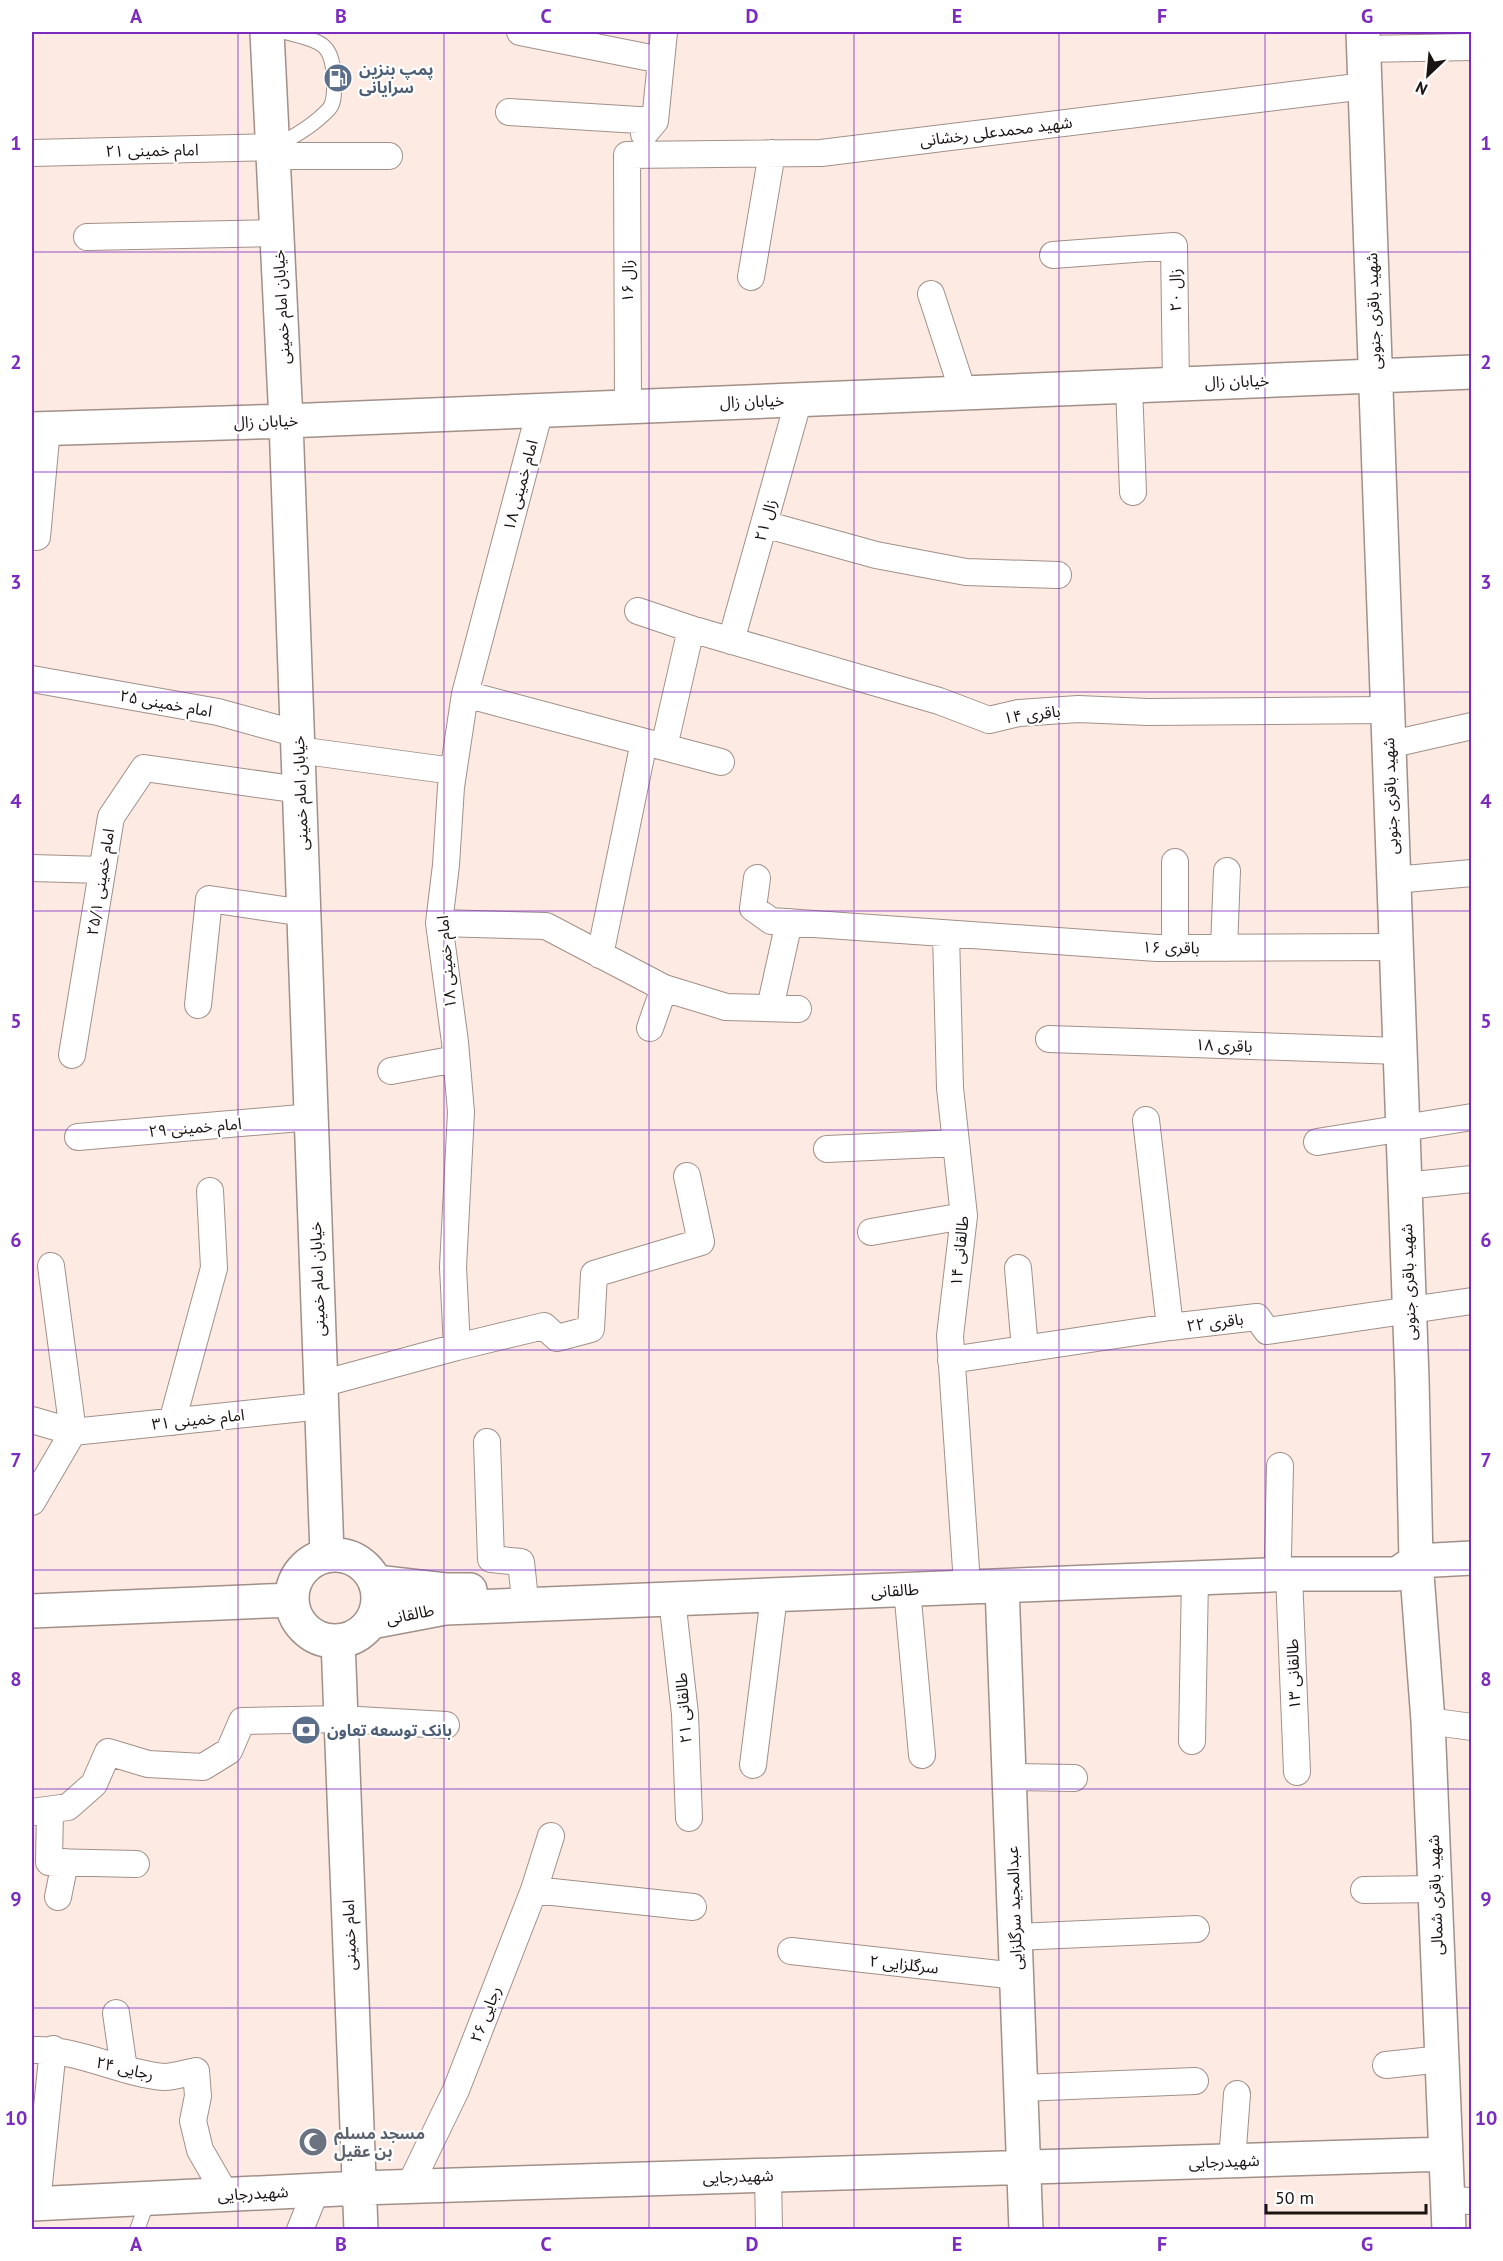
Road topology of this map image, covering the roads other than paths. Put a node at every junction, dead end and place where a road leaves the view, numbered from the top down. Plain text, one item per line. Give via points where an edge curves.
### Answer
1 (267, 32) edge
2 (285, 32) edge
3 (520, 32) edge
4 (664, 32) edge
5 (1363, 40) edge
6 (1472, 47) edge
7 (661, 60) junction
8 (1365, 86) junction
9 (509, 112) dead end
10 (655, 121) junction
11 (273, 152) junction
12 (32, 153) edge
13 (772, 153) junction
14 (627, 155) junction
15 (388, 156) dead end
16 (277, 233) junction
17 (87, 237) dead end
18 (1053, 255) dead end
19 (751, 277) dead end
20 (930, 294) dead end
21 (1472, 372) edge
22 (1375, 375) junction
23 (1176, 384) junction
24 (1129, 386) junction
25 (963, 392) junction
26 (799, 399) junction
27 (628, 406) junction
28 (540, 410) junction
29 (286, 421) junction
30 (39, 429) edge
31 (1133, 492) dead end
32 (764, 524) junction
33 (37, 537) dead end
34 (1058, 575) dead end
35 (638, 611) dead end
36 (691, 629) junction
37 (731, 641) junction
38 (32, 679) edge
39 (465, 694) junction
40 (1387, 710) junction
41 (1472, 726) edge
42 (298, 742) junction
43 (654, 745) junction
44 (1389, 745) junction
45 (721, 762) dead end
46 (453, 771) junction
47 (300, 790) junction
48 (1175, 862) dead end
49 (32, 868) edge
50 (102, 870) junction
51 (1227, 871) dead end
52 (1472, 873) edge
53 (757, 878) dead end
54 (1394, 880) junction
55 (304, 913) junction
56 (789, 922) junction
57 (439, 923) junction
58 (946, 934) junction
59 (1396, 947) junction
60 (1176, 948) junction
61 (1224, 948) junction
62 (600, 955) junction
63 (664, 988) junction
64 (198, 1005) dead end
65 (770, 1008) junction
66 (798, 1010) dead end
67 (650, 1028) dead end
68 (1049, 1039) dead end
69 (1400, 1051) junction
70 (72, 1055) dead end
71 (456, 1059) junction
72 (391, 1071) dead end
73 (312, 1117) junction
74 (1472, 1117) edge
75 (1146, 1120) dead end
76 (1403, 1128) junction
77 (78, 1137) dead end
78 (1317, 1142) dead end
79 (956, 1143) junction
80 (827, 1149) dead end
81 (687, 1176) dead end
82 (1472, 1179) edge
83 (1405, 1186) junction
84 (210, 1191) dead end
85 (964, 1216) junction
86 (871, 1232) dead end
87 (51, 1266) dead end
88 (1018, 1268) dead end
89 (1472, 1301) edge
90 (1409, 1309) junction
91 (1170, 1327) junction
92 (457, 1347) junction
93 (1025, 1349) junction
94 (951, 1360) junction
95 (322, 1395) junction
96 (32, 1420) edge
97 (172, 1422) junction
98 (73, 1432) junction
99 (487, 1442) dead end
100 (1280, 1466) dead end
101 (32, 1502) edge
102 (327, 1554) junction
103 (1472, 1558) edge
104 (1416, 1561) junction
105 (1284, 1565) junction
106 (966, 1569) junction
107 (1195, 1578) junction
108 (376, 1582) junction
109 (1002, 1586) junction
110 (907, 1589) junction
111 (524, 1590) junction
112 (774, 1596) junction
113 (672, 1599) junction
114 (291, 1600) junction
115 (32, 1611) edge
116 (372, 1622) junction
117 (338, 1641) junction
118 (341, 1719) junction
119 (1428, 1721) junction
120 (446, 1725) dead end
121 (1472, 1728) edge
122 (1192, 1741) dead end
123 (922, 1755) dead end
124 (753, 1765) dead end
125 (1297, 1772) dead end
126 (1009, 1777) junction
127 (1074, 1778) dead end
128 (41, 1811) edge
129 (689, 1818) dead end
130 (550, 1836) dead end
131 (65, 1862) junction
132 (136, 1864) dead end
133 (1435, 1889) junction
134 (534, 1890) junction
135 (1364, 1890) dead end
136 (58, 1897) dead end
137 (693, 1907) dead end
138 (1196, 1929) dead end
139 (1015, 1937) junction
140 (791, 1951) dead end
141 (1017, 1976) junction
142 (116, 2013) dead end
143 (42, 2050) edge
144 (1442, 2059) junction
145 (1386, 2065) dead end
146 (124, 2069) junction
147 (1195, 2081) dead end
148 (1021, 2088) junction
149 (1236, 2094) dead end
150 (1446, 2154) junction
151 (1232, 2161) junction
152 (1024, 2167) junction
153 (768, 2175) junction
154 (409, 2187) junction
155 (360, 2188) junction
156 (316, 2190) junction
157 (226, 2195) junction
158 (149, 2198) junction
159 (34, 2203) edge
160 (1456, 2210) edge
161 (136, 2229) edge
162 (300, 2229) edge
163 (361, 2229) edge
164 (770, 2229) edge
165 (1026, 2229) edge

1 - 11 main road, خیابان امام خمینی
2 - 11 lane via 313,39 328,51 333,60 334,96 331,107 314,123
3 - 7 street
4 - 7 street
5 - 6 street
5 - 8 main road, شهید باقری جنوبی
7 - 10 street
8 - 13 street, شهید محمدعلی رخشانی via 821,153
8 - 22 main road, شهید باقری جنوبی
9 - 10 street
10 - 14 street
11 - 12 street, امام خمینی ۲۱
11 - 15 street, امام خمینی ۲۱
11 - 16 main road, خیابان امام خمینی
13 - 14 street, شهید محمدعلی رخشانی
13 - 19 street
14 - 27 street, زال ۱۶
16 - 17 street
16 - 29 main road, خیابان امام خمینی
18 - 23 street, زال ۲۰ via 1174,246
20 - 25 street
21 - 22 main road, خیابان زال
22 - 23 main road, خیابان زال
22 - 40 main road, شهید باقری جنوبی
23 - 24 main road, خیابان زال
24 - 25 main road, خیابان زال
24 - 31 street
25 - 26 main road, خیابان زال
26 - 27 main road, خیابان زال
26 - 32 street, زال ۲۱
27 - 28 main road, خیابان زال
28 - 29 main road, خیابان زال
28 - 39 street, امام خمینی ۱۸
29 - 30 main road, خیابان زال
29 - 42 main road, خیابان امام خمینی
30 - 33 street
32 - 34 street via 876,555 966,572
32 - 37 street, زال ۲۱
35 - 36 street, باقری ۱۴
36 - 37 street, باقری ۱۴
36 - 43 street
37 - 40 street, باقری ۱۴ via 939,701 989,720 1019,713 1078,709
38 - 42 street, امام خمینی ۲۵ via 218,712
39 - 43 street
39 - 46 street, امام خمینی ۱۸
40 - 44 main road, شهید باقری جنوبی
41 - 44 street
42 - 46 street, امام خمینی ۲۵
42 - 47 main road, خیابان امام خمینی
43 - 45 street
43 - 62 street
44 - 54 main road, شهید باقری جنوبی
46 - 57 street, امام خمینی ۱۸
47 - 50 street, امام خمینی ۲۵/۱ via 144,768 111,817
47 - 55 main road, خیابان امام خمینی
48 - 60 street
49 - 50 street
50 - 70 street, امام خمینی ۲۵/۱
51 - 61 street
52 - 54 street
53 - 56 street, باقری ۱۶ via 753,908 771,921
54 - 59 main road, شهید باقری جنوبی
55 - 64 street via 209,899
55 - 73 main road, خیابان امام خمینی
56 - 58 street, باقری ۱۶
56 - 65 street
57 - 62 street via 546,926
57 - 71 street, امام خمینی ۱۸
58 - 60 street, باقری ۱۶
58 - 79 street, طالقانی ۱۴ via 950,1088
59 - 61 street, باقری ۱۶
59 - 69 main road, شهید باقری جنوبی
60 - 61 street, باقری ۱۶
62 - 63 street
63 - 65 street via 726,1007
63 - 67 street
65 - 66 street
68 - 69 street, باقری ۱۸
69 - 76 main road, شهید باقری جنوبی
71 - 72 street
71 - 92 street, امام خمینی ۱۸ via 460,1112 453,1267
73 - 77 street, امام خمینی ۲۹
73 - 95 main road, خیابان امام خمینی
74 - 76 street
75 - 91 street
76 - 78 street
76 - 83 main road, شهید باقری جنوبی
79 - 80 street
79 - 85 street, طالقانی ۱۴
81 - 92 street via 701,1242 594,1274 591,1329 557,1338 544,1326
82 - 83 street
83 - 90 main road, شهید باقری جنوبی
84 - 97 street via 214,1268
85 - 86 street
85 - 94 street, طالقانی ۱۴ via 950,1336
87 - 98 street
88 - 93 street
89 - 90 street, باقری ۲۲
90 - 91 street, باقری ۲۲ via 1267,1331 1257,1317
90 - 104 main road, شهید باقری جنوبی
91 - 93 street, باقری ۲۲
92 - 95 street
93 - 94 street, باقری ۲۲
94 - 106 street, طالقانی ۱۴
95 - 97 street, امام خمینی ۳۱
95 - 102 main road, خیابان امام خمینی
96 - 98 street
97 - 98 street, امام خمینی ۳۱
98 - 101 street
99 - 111 street via 491,1559 521,1562
100 - 105 street, طالقانی ۱۳
102 - 108 main road via 356,1559
102 - 114 main road via 315,1558 297,1575
103 - 104 main road, طالقانی
104 - 105 main road, طالقانی via 1400,1552
104 - 119 main road, شهید باقری شمالی
105 - 106 main road, طالقانی
105 - 107 main road, طالقانی
105 - 125 street, طالقانی ۱۳
106 - 111 main road, طالقانی
107 - 109 main road, طالقانی
107 - 122 street
108 - 111 main road, طالقانی via 445,1590
108 - 116 main road via 379,1596
109 - 110 main road, طالقانی
109 - 126 main road, عبدالمجید سرگلزایی
110 - 112 main road, طالقانی
110 - 123 street
112 - 113 main road, طالقانی
112 - 124 street
113 - 116 main road, طالقانی via 445,1608
113 - 129 street, طالقانی ۲۱ via 685,1714
114 - 115 main road
114 - 117 main road via 301,1625 311,1634
116 - 117 main road via 362,1632
117 - 118 main road, امام خمینی
118 - 120 street
118 - 128 street via 242,1721 229,1751 203,1767 148,1764 108,1752 94,1784 68,1807
118 - 155 main road, امام خمینی
119 - 121 street
119 - 133 main road, شهید باقری شمالی
126 - 127 street
126 - 139 main road, عبدالمجید سرگلزایی
128 - 131 street via 49,1862
130 - 134 street, رجایی ۲۶
131 - 132 street
131 - 136 street
133 - 135 street
133 - 144 main road, شهید باقری شمالی
134 - 137 street
134 - 154 street, رجایی ۲۶ via 456,2090
138 - 139 street
139 - 141 main road, عبدالمجید سرگلزایی
140 - 141 street, سرگلزایی ۲
141 - 148 main road, عبدالمجید سرگلزایی
142 - 146 street
143 - 146 street, رجایی ۲۴
143 - 159 street
144 - 145 street
144 - 150 main road, شهید باقری شمالی
146 - 157 street, رجایی ۲۴ via 166,2077 196,2072 194,2121 200,2150
147 - 148 street
148 - 152 main road, عبدالمجید سرگلزایی
149 - 151 street
150 - 151 main road, شهیدرجایی
150 - 160 main road, شهید باقری شمالی
151 - 152 main road, شهیدرجایی
152 - 153 main road, شهیدرجایی
152 - 165 main road, عبدالمجید سرگلزایی
153 - 154 main road, شهیدرجایی
153 - 164 street
154 - 155 main road, شهیدرجایی
155 - 156 main road, شهیدرجایی
155 - 163 main road, امام خمینی
156 - 157 main road, شهیدرجایی
156 - 162 street
157 - 158 main road, شهیدرجایی
158 - 159 main road, شهیدرجایی
158 - 161 lane

